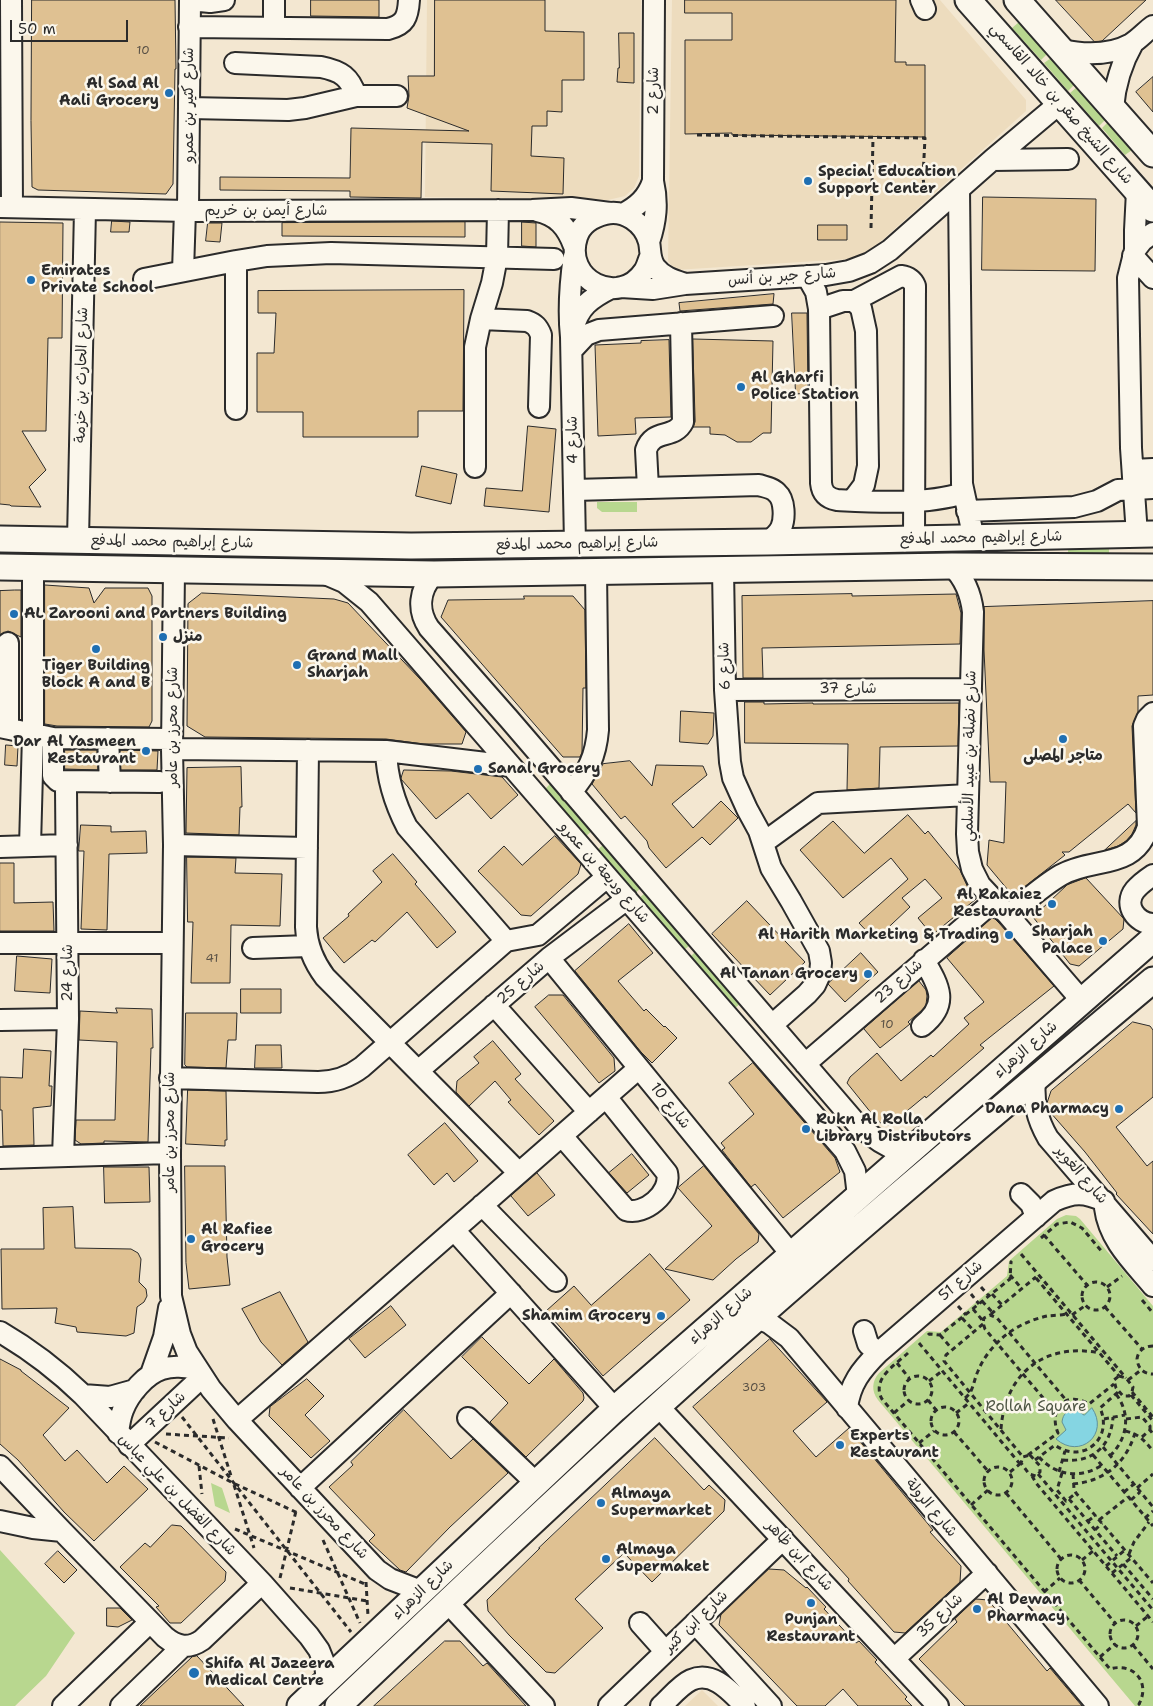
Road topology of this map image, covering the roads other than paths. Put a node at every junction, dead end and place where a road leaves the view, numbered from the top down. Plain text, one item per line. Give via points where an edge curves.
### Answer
1 (11, 0) edge
2 (190, 0) edge
3 (224, 0) edge
4 (274, 0) edge
5 (408, 0) edge
6 (654, 0) edge
7 (968, 0) edge
8 (1017, 0) edge
9 (1153, 26) edge
10 (189, 27) junction
11 (274, 28) junction
12 (1133, 43) junction
13 (1061, 50) junction
14 (235, 63) dead end
15 (356, 96) junction
16 (397, 96) dead end
17 (1060, 103) junction
18 (189, 108) junction
19 (1113, 108) junction
20 (1153, 154) edge
21 (1068, 159) dead end
22 (992, 160) junction
23 (653, 181) junction
24 (959, 189) junction
25 (1145, 200) edge
26 (6, 207) edge
27 (85, 209) junction
28 (498, 210) junction
29 (532, 210) junction
30 (186, 211) junction
31 (616, 213) junction
32 (1153, 233) edge
33 (649, 250) junction
34 (574, 251) junction
35 (1134, 253) junction
36 (497, 257) junction
37 (554, 259) dead end
38 (236, 261) junction
39 (183, 271) junction
40 (807, 276) junction
41 (1153, 278) edge
42 (144, 279) dead end
43 (685, 284) junction
44 (616, 288) junction
45 (854, 301) junction
46 (819, 309) junction
47 (773, 316) dead end
48 (481, 319) junction
49 (681, 323) junction
50 (572, 344) junction
51 (539, 407) dead end
52 (236, 409) dead end
53 (868, 466) junction
54 (475, 467) dead end
55 (1153, 469) edge
56 (914, 475) junction
57 (1140, 482) edge
58 (648, 488) junction
59 (574, 490) junction
60 (852, 501) junction
61 (914, 501) junction
62 (965, 502) junction
63 (1145, 534) edge
64 (0, 539) edge
65 (974, 539) junction
66 (78, 540) junction
67 (914, 540) junction
68 (768, 542) junction
69 (689, 543) junction
70 (575, 544) junction
71 (0, 566) edge
72 (952, 566) junction
73 (1153, 567) edge
74 (33, 568) junction
75 (722, 569) junction
76 (174, 570) junction
77 (596, 571) junction
78 (322, 572) junction
79 (434, 574) junction
80 (4, 642) edge
81 (33, 644) junction
82 (971, 689) junction
83 (726, 690) junction
84 (448, 694) junction
85 (1153, 713) edge
86 (509, 718) junction
87 (4, 728) edge
88 (33, 735) junction
89 (53, 738) junction
90 (108, 738) junction
91 (172, 744) junction
92 (308, 750) junction
93 (386, 751) junction
94 (511, 766) junction
95 (110, 782) junction
96 (160, 782) dead end
97 (66, 789) dead end
98 (571, 792) junction
99 (968, 795) junction
100 (763, 843) junction
101 (67, 845) junction
102 (174, 845) junction
103 (30, 846) junction
104 (0, 847) edge
105 (307, 848) junction
106 (1153, 874) edge
107 (608, 877) junction
108 (627, 900) junction
109 (994, 901) junction
110 (1008, 915) junction
111 (1153, 924) edge
112 (1153, 939) edge
113 (506, 941) junction
114 (0, 943) edge
115 (68, 943) junction
116 (172, 943) junction
117 (308, 946) junction
118 (253, 948) dead end
119 (549, 958) junction
120 (924, 960) junction
121 (1153, 980) edge
122 (1082, 1001) junction
123 (494, 1005) junction
124 (0, 1020) edge
125 (68, 1020) junction
126 (772, 1025) junction
127 (922, 1026) dead end
128 (747, 1038) junction
129 (391, 1043) junction
130 (805, 1064) junction
131 (639, 1068) junction
132 (418, 1071) junction
133 (170, 1078) junction
134 (1035, 1080) junction
135 (831, 1094) junction
136 (606, 1097) junction
137 (589, 1112) junction
138 (562, 1136) junction
139 (910, 1150) junction
140 (170, 1153) junction
141 (63, 1156) junction
142 (0, 1158) edge
143 (519, 1173) junction
144 (1021, 1194) dead end
145 (858, 1196) junction
146 (1104, 1201) junction
147 (482, 1205) junction
148 (1036, 1217) junction
149 (869, 1221) junction
150 (454, 1230) junction
151 (1151, 1252) edge
152 (791, 1254) junction
153 (556, 1281) dead end
154 (1147, 1292) edge
155 (511, 1293) junction
156 (171, 1296) junction
157 (757, 1318) junction
158 (864, 1331) dead end
159 (0, 1332) edge
160 (878, 1353) junction
161 (200, 1373) junction
162 (151, 1374) junction
163 (135, 1390) junction
164 (83, 1395) junction
165 (658, 1406) junction
166 (847, 1408) junction
167 (615, 1409) junction
168 (468, 1418) dead end
169 (235, 1429) junction
170 (123, 1439) junction
171 (0, 1466) edge
172 (536, 1483) junction
173 (298, 1497) junction
174 (0, 1520) edge
175 (62, 1532) junction
176 (783, 1539) junction
177 (987, 1573) junction
178 (274, 1585) junction
179 (421, 1591) junction
180 (448, 1603) junction
181 (150, 1622) junction
182 (640, 1623) dead end
183 (695, 1623) junction
184 (183, 1646) junction
185 (665, 1651) junction
186 (894, 1659) junction
187 (327, 1680) junction
188 (742, 1694) edge
189 (63, 1706) edge
190 (121, 1706) edge
191 (300, 1706) edge
192 (338, 1706) edge
193 (544, 1706) edge
194 (609, 1706) edge
195 (661, 1706) edge
196 (770, 1706) edge
197 (938, 1706) edge
198 (1098, 1706) edge

1 - 26 street
2 - 3 street
2 - 10 street, شارع كثير بن عمرو
4 - 11 street
5 - 11 street via 405,19 388,29
6 - 23 street, شارع 2
7 - 17 main road, شارع الشيخ صقر بن خالد القاسمي
8 - 13 main road
9 - 12 street
10 - 11 street
10 - 18 street, شارع كثير بن عمرو
12 - 13 street via 1090,54
12 - 19 street via 1117,81
13 - 19 main road
14 - 15 street via 333,69 352,84
15 - 16 street
15 - 18 street via 288,110
17 - 22 street, شارع جبر بن أنس
17 - 25 main road, شارع الشيخ صقر بن خالد القاسمي
18 - 30 street, شارع كثير بن عمرو
19 - 20 main road
21 - 22 street
22 - 24 street, شارع جبر بن أنس
23 - 31 street, شارع 2 via 639,204
23 - 33 street, شارع 2 via 656,212
24 - 40 street, شارع جبر بن أنس via 890,250 870,263 826,276
24 - 62 street via 961,472
25 - 35 street via 1134,230
26 - 27 street, شارع أيمن بن خريم
27 - 30 street, شارع أيمن بن خريم
27 - 66 street, شارع الحارث بن خزمة
28 - 29 street, شارع أيمن بن خريم
28 - 30 street, شارع أيمن بن خريم
28 - 36 street
29 - 31 street, شارع أيمن بن خريم via 571,208
29 - 34 street, شارع أيمن بن خريم via 547,213 559,221 568,232
30 - 39 street, شارع كثير بن عمرو
31 - 33 street via 635,220 644,230
31 - 34 street via 597,216 586,222 578,233
32 - 35 street
33 - 43 street, شارع جبر بن أنس via 662,274
33 - 44 street via 644,270 634,281
34 - 44 street via 578,268 587,279 598,286
34 - 50 street, شارع 4 via 569,298
35 - 41 street
35 - 57 street via 1128,290
36 - 37 street
36 - 38 street via 331,253
36 - 48 street
38 - 39 street
38 - 52 street
39 - 42 street
40 - 43 street, شارع جبر بن أنس
40 - 46 street via 816,292
43 - 44 street, شارع جبر بن أنس via 653,289
44 - 50 street, شارع 4 via 596,296 583,306 575,321
45 - 46 street
45 - 53 street via 861,308 866,331
45 - 56 street via 901,276 912,280 915,286
46 - 60 street via 822,490 831,499
47 - 49 street
48 - 51 street via 527,321 538,328 541,335
48 - 54 street via 475,348
49 - 50 street via 599,330
49 - 58 street via 684,422 680,428 657,436 648,444
50 - 59 street, شارع 4
53 - 56 street via 876,484 892,490 901,488
53 - 60 street via 864,485
55 - 57 street
56 - 61 street
57 - 62 street via 1097,501 1074,507
57 - 63 street
58 - 59 street
58 - 68 street via 759,485 769,488 778,493 783,518 782,527
59 - 70 street, شارع 4
60 - 61 street
61 - 62 street via 944,499
61 - 67 street
62 - 65 street
63 - 65 main road, شارع إبراهيم محمد المدفع
64 - 66 main road, شارع إبراهيم محمد المدفع
65 - 67 main road, شارع إبراهيم محمد المدفع
66 - 70 main road, شارع إبراهيم محمد المدفع via 411,546
67 - 68 main road, شارع إبراهيم محمد المدفع
68 - 69 main road, شارع إبراهيم محمد المدفع
69 - 70 main road, شارع إبراهيم محمد المدفع
69 - 77 main road via 694,548 689,558 616,561
71 - 74 main road, شارع إبراهيم محمد المدفع
72 - 73 main road, شارع إبراهيم محمد المدفع
72 - 75 main road, شارع إبراهيم محمد المدفع
72 - 82 street, شارع نضلة بن عبيد الأسلمي via 972,601
74 - 76 main road, شارع إبراهيم محمد المدفع
74 - 81 street
75 - 77 main road, شارع إبراهيم محمد المدفع
75 - 83 street, شارع 6
76 - 78 main road, شارع إبراهيم محمد المدفع
76 - 91 street, شارع محرز بن عامر
77 - 79 main road, شارع إبراهيم محمد المدفع
77 - 98 street via 597,743 589,768
78 - 79 main road, شارع إبراهيم محمد المدفع
78 - 84 street, شارع وديعة بن عمرو via 363,596
79 - 86 street, شارع وديعة بن عمرو via 425,586 421,600 425,622
80 - 81 street
80 - 87 street
81 - 88 street
82 - 83 street, شارع 37
82 - 99 street, شارع نضلة بن عبيد الأسلمي
83 - 100 street, شارع 6 via 733,778
84 - 86 street via 454,686 464,685 490,711
84 - 94 street, شارع وديعة بن عمرو
85 - 110 street via 1144,726 1148,827 1138,847 1130,854 1062,875
86 - 98 street, شارع وديعة بن عمرو
87 - 88 street
88 - 89 street
88 - 103 street
89 - 90 street
89 - 95 street via 56,780
90 - 91 street
90 - 95 street
91 - 92 street
91 - 102 street, شارع محرز بن عامر
92 - 93 street
92 - 105 street
93 - 94 street
93 - 113 street via 391,789 407,827
94 - 107 street, شارع وديعة بن عمرو
95 - 96 street
97 - 101 street, شارع 24
98 - 126 street, شارع وديعة بن عمرو
99 - 100 street via 818,803
99 - 109 street, شارع نضلة بن عبيد الأسلمي via 968,852 972,869
100 - 126 street, شارع 6 via 771,868 818,951 821,963 815,985
101 - 103 street
101 - 115 street, شارع 24
102 - 105 street
102 - 116 street, شارع محرز بن عامر
103 - 104 street
105 - 117 street
106 - 111 street via 1136,889 1130,901 1136,918
107 - 108 street, شارع وديعة بن عمرو
107 - 113 street via 538,935
108 - 119 street, شارع 25
108 - 128 street, شارع وديعة بن عمرو
109 - 110 street, شارع نضلة بن عبيد الأسلمي
109 - 120 street, شارع 23
110 - 122 street, شارع نضلة بن عبيد الأسلمي
112 - 122 main road, شارع الزهراء
113 - 129 street
114 - 115 street
115 - 116 street
115 - 125 street, شارع 24
116 - 133 street, شارع محرز بن عامر
117 - 118 street
117 - 129 street via 318,968
119 - 123 street, شارع 25
119 - 131 street, شارع 10
120 - 127 street via 937,983 940,996 938,1008
120 - 130 street, شارع 23
121 - 134 main road, شارع الزهراء
122 - 139 main road, شارع الزهراء
123 - 132 street, شارع 25
123 - 137 street
124 - 125 street
125 - 141 street, شارع 24
126 - 130 street, شارع وديعة بن عمرو
128 - 135 street via 781,1061 812,1096 824,1098
128 - 145 street, شارع وديعة بن عمرو via 844,1151 855,1171
129 - 132 street
129 - 133 street via 354,1073 328,1082
130 - 135 street, شارع وديعة بن عمرو
131 - 136 street
131 - 152 street, شارع 10
132 - 143 street
133 - 140 street, شارع محرز بن عامر
134 - 146 street, شارع الغوير via 1034,1104 1042,1128
134 - 149 main road, شارع الزهراء
135 - 139 street, شارع وديعة بن عمرو via 865,1131 884,1145
136 - 137 street
136 - 138 street via 667,1173 668,1183 664,1192 644,1209 626,1210
137 - 138 street
138 - 143 street
139 - 145 main road, شارع الزهراء
139 - 149 main road via 920,1153 918,1163 883,1198
140 - 141 street
140 - 156 street, شارع محرز بن عامر
141 - 142 street
143 - 147 street
144 - 148 street via 1031,1204
145 - 152 main road, شارع الزهراء
146 - 148 street, شارع 51 via 1078,1194 1066,1196 1054,1201
146 - 151 street, شارع الغوير
146 - 154 street via 1108,1222
147 - 150 street
147 - 153 street
148 - 160 street, شارع 51
149 - 157 main road, شارع الزهراء
150 - 155 street
150 - 169 street
152 - 167 main road, شارع الزهراء
155 - 167 street
155 - 173 street
156 - 161 street, شارع محرز بن عامر via 180,1334
156 - 162 street via 164,1337
157 - 165 main road, شارع الزهراء
157 - 166 street, شارع الرولة via 790,1338
158 - 160 street via 868,1344
159 - 164 street, شارع الفضل بن علي عباس via 38,1356
160 - 166 street, شارع 51 via 854,1382
161 - 162 street via 172,1367
161 - 169 street, شارع محرز بن عامر
161 - 170 street, شارع 7
162 - 163 street
163 - 164 street via 110,1397
163 - 170 street via 122,1410
164 - 170 street, شارع الفضل بن علي عباس
165 - 176 street, شارع ابن ظاهر
165 - 180 main road, شارع الزهراء
166 - 177 street, شارع الرولة
167 - 172 main road, شارع الزهراء
168 - 172 street
169 - 173 street, شارع محرز بن عامر
170 - 178 street, شارع الفضل بن علي عباس
171 - 175 street
172 - 179 main road, شارع الزهراء
173 - 179 street, شارع محرز بن عامر via 377,1570 390,1579
174 - 175 street
175 - 181 street
176 - 183 street, شارع ابن كثير
176 - 186 street, شارع ابن ظاهر
177 - 186 street, شارع 35
177 - 198 street, شارع الرولة
178 - 184 street via 202,1640
178 - 187 street, شارع الفضل بن علي عباس via 319,1650
179 - 187 main road, شارع الزهراء via 371,1628
180 - 192 main road, شارع الزهراء
180 - 193 street
181 - 184 street via 170,1642
181 - 189 street
182 - 185 street
183 - 185 street, شارع ابن كثير
183 - 188 street
184 - 190 street
185 - 194 street, شارع ابن كثير
186 - 197 street, شارع ابن ظاهر
187 - 191 main road, شارع الزهراء
188 - 195 street via 712,1678 701,1677 691,1680
188 - 196 street

